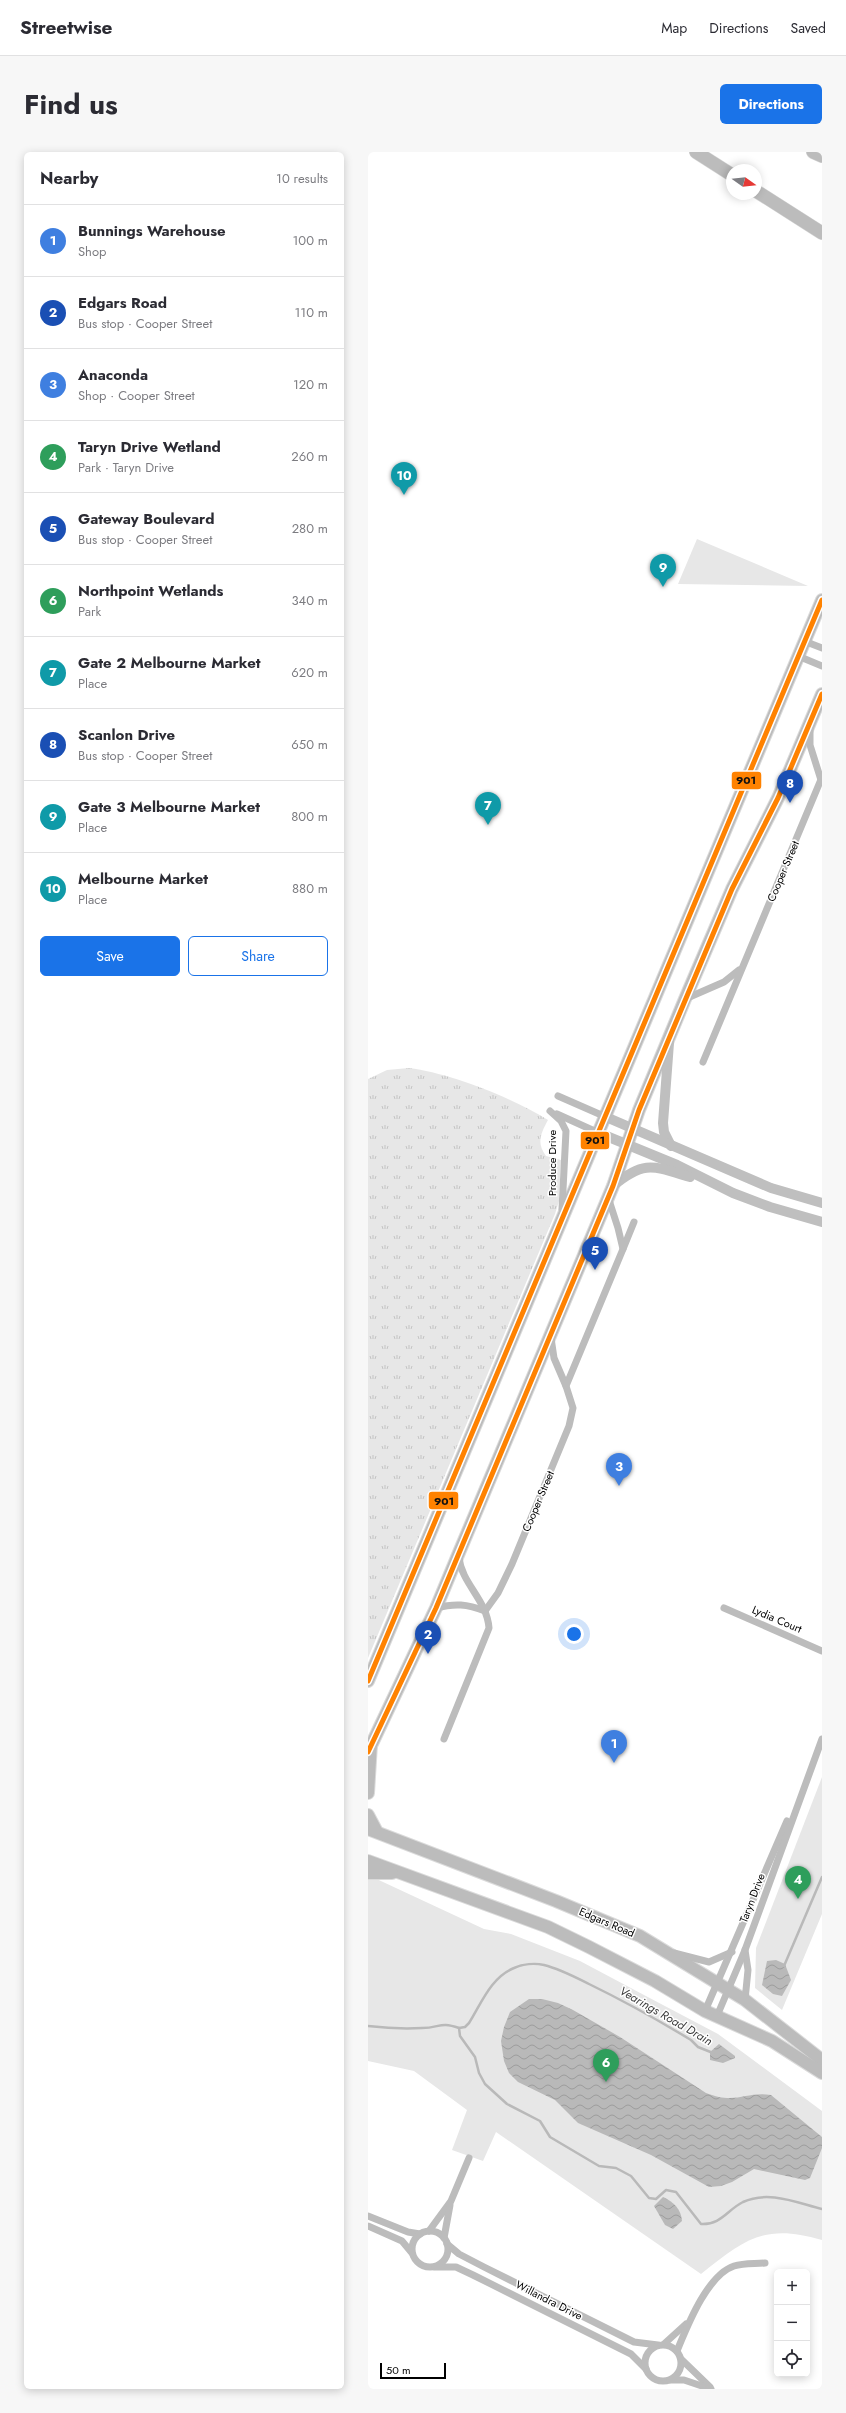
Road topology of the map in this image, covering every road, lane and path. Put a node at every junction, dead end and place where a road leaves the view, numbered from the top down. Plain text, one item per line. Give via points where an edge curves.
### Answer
1 (696, 152) edge
2 (813, 152) edge
3 (822, 156) edge
4 (726, 171) edge
5 (762, 195) edge
6 (822, 233) edge
7 (822, 600) edge
8 (804, 641) junction
9 (822, 648) edge
10 (798, 656) junction
11 (822, 666) edge
12 (822, 694) edge
13 (819, 706) edge
14 (810, 722) junction
15 (821, 779) edge
16 (743, 965) junction
17 (685, 999) junction
18 (670, 1035) junction
19 (703, 1062) dead end
20 (558, 1096) dead end
21 (606, 1117) junction
22 (632, 1130) junction
23 (599, 1133) junction
24 (628, 1146) junction
25 (670, 1146) junction
26 (707, 1182) junction
27 (610, 1191) junction
28 (822, 1203) edge
29 (634, 1222) dead end
30 (822, 1222) edge
31 (560, 1226) junction
32 (623, 1249) junction
33 (550, 1334) junction
34 (566, 1386) junction
35 (458, 1555) junction
36 (436, 1608) junction
37 (724, 1608) dead end
38 (485, 1611) junction
39 (822, 1651) edge
40 (368, 1681) edge
41 (444, 1739) dead end
42 (822, 1740) edge
43 (370, 1748) edge
44 (803, 1786) junction
45 (368, 1793) edge
46 (368, 1815) edge
47 (372, 1831) edge
48 (368, 1861) edge
49 (368, 1873) edge
50 (399, 1873) junction
51 (665, 1950) junction
52 (745, 1950) junction
53 (732, 1952) junction
54 (718, 1983) junction
55 (729, 1989) junction
56 (746, 2000) junction
57 (705, 2011) junction
58 (717, 2016) junction
59 (797, 2040) junction
60 (822, 2053) edge
61 (822, 2060) edge
62 (822, 2073) edge
63 (469, 2158) dead end
64 (451, 2201) junction
65 (368, 2216) edge
66 (368, 2226) edge
67 (429, 2231) junction
68 (420, 2234) junction
69 (446, 2241) junction
70 (412, 2253) junction
71 (764, 2263) dead end
72 (435, 2267) junction
73 (688, 2322) junction
74 (661, 2345) junction
75 (677, 2351) junction
76 (681, 2359) junction
77 (646, 2369) junction
78 (668, 2380) junction
79 (711, 2389) edge

1 - 4 highway
2 - 3 highway
5 - 6 highway
7 - 8 main road
8 - 9 street
8 - 10 main road
10 - 11 street
10 - 21 main road
12 - 13 main road
13 - 14 main road
14 - 15 street via 810,745
14 - 17 main road via 778,798 732,889
15 - 16 street, Cooper Street
16 - 17 street, Cooper Street via 724,982
16 - 19 street, Cooper Street
17 - 18 main road
18 - 22 main road
18 - 25 street via 663,1123
20 - 21 street
21 - 22 street
21 - 23 main road
22 - 24 main road
22 - 25 street
23 - 24 street
23 - 31 main road
23 - 31 street, Produce Drive via 550,1111 562,1121 566,1131 564,1197
24 - 26 street via 677,1165
24 - 27 main road
25 - 28 street via 771,1188
26 - 27 street via 663,1169 644,1168 633,1170
26 - 30 street via 770,1207
27 - 32 street
27 - 33 main road
29 - 32 street
31 - 40 main road
32 - 34 street
33 - 34 street, Cooper Street via 554,1358
33 - 35 main road
34 - 38 street, Cooper Street via 573,1408 569,1426 512,1564 498,1593
35 - 36 main road
35 - 38 street via 464,1578 479,1597
36 - 38 street via 458,1604 471,1605
36 - 43 main road
37 - 39 street, Lydia Court
38 - 41 street via 488,1620 487,1634
42 - 44 street, Taryn Drive
43 - 45 main road
44 - 52 street, Taryn Drive
44 - 53 street, Taryn Drive via 762,1876
46 - 47 main road
47 - 51 main road, Edgars Road via 601,1918
48 - 50 main road
49 - 50 main road
50 - 57 main road via 548,1928 655,1981
51 - 53 street via 709,1962
51 - 54 main road, Edgars Road
52 - 55 street, Taryn Drive
52 - 56 street via 748,1970
53 - 54 street, Taryn Drive
54 - 55 main road, Edgars Road
54 - 57 street, Taryn Drive
55 - 56 main road, Edgars Road
55 - 58 street, Taryn Drive
56 - 59 main road, Edgars Road
57 - 58 main road
58 - 62 main road via 772,2041
59 - 60 street
59 - 61 main road, Edgars Road
63 - 64 street
64 - 67 street
64 - 69 street
65 - 68 street via 408,2232
66 - 70 street via 402,2240
67 - 68 street
67 - 69 street via 440,2234
68 - 70 street via 413,2242
69 - 72 street via 445,2260
69 - 74 street, Willandra Drive via 459,2254 634,2342
70 - 72 street via 418,2264 429,2268
71 - 73 street via 744,2264 726,2270 717,2278
72 - 77 street, Willandra Drive via 456,2267 474,2275 631,2354
73 - 74 street
73 - 75 street
74 - 75 street
74 - 77 street via 653,2348 646,2357
75 - 76 street
76 - 78 street via 680,2370
76 - 79 street
77 - 78 street via 653,2378
78 - 79 street via 684,2380

